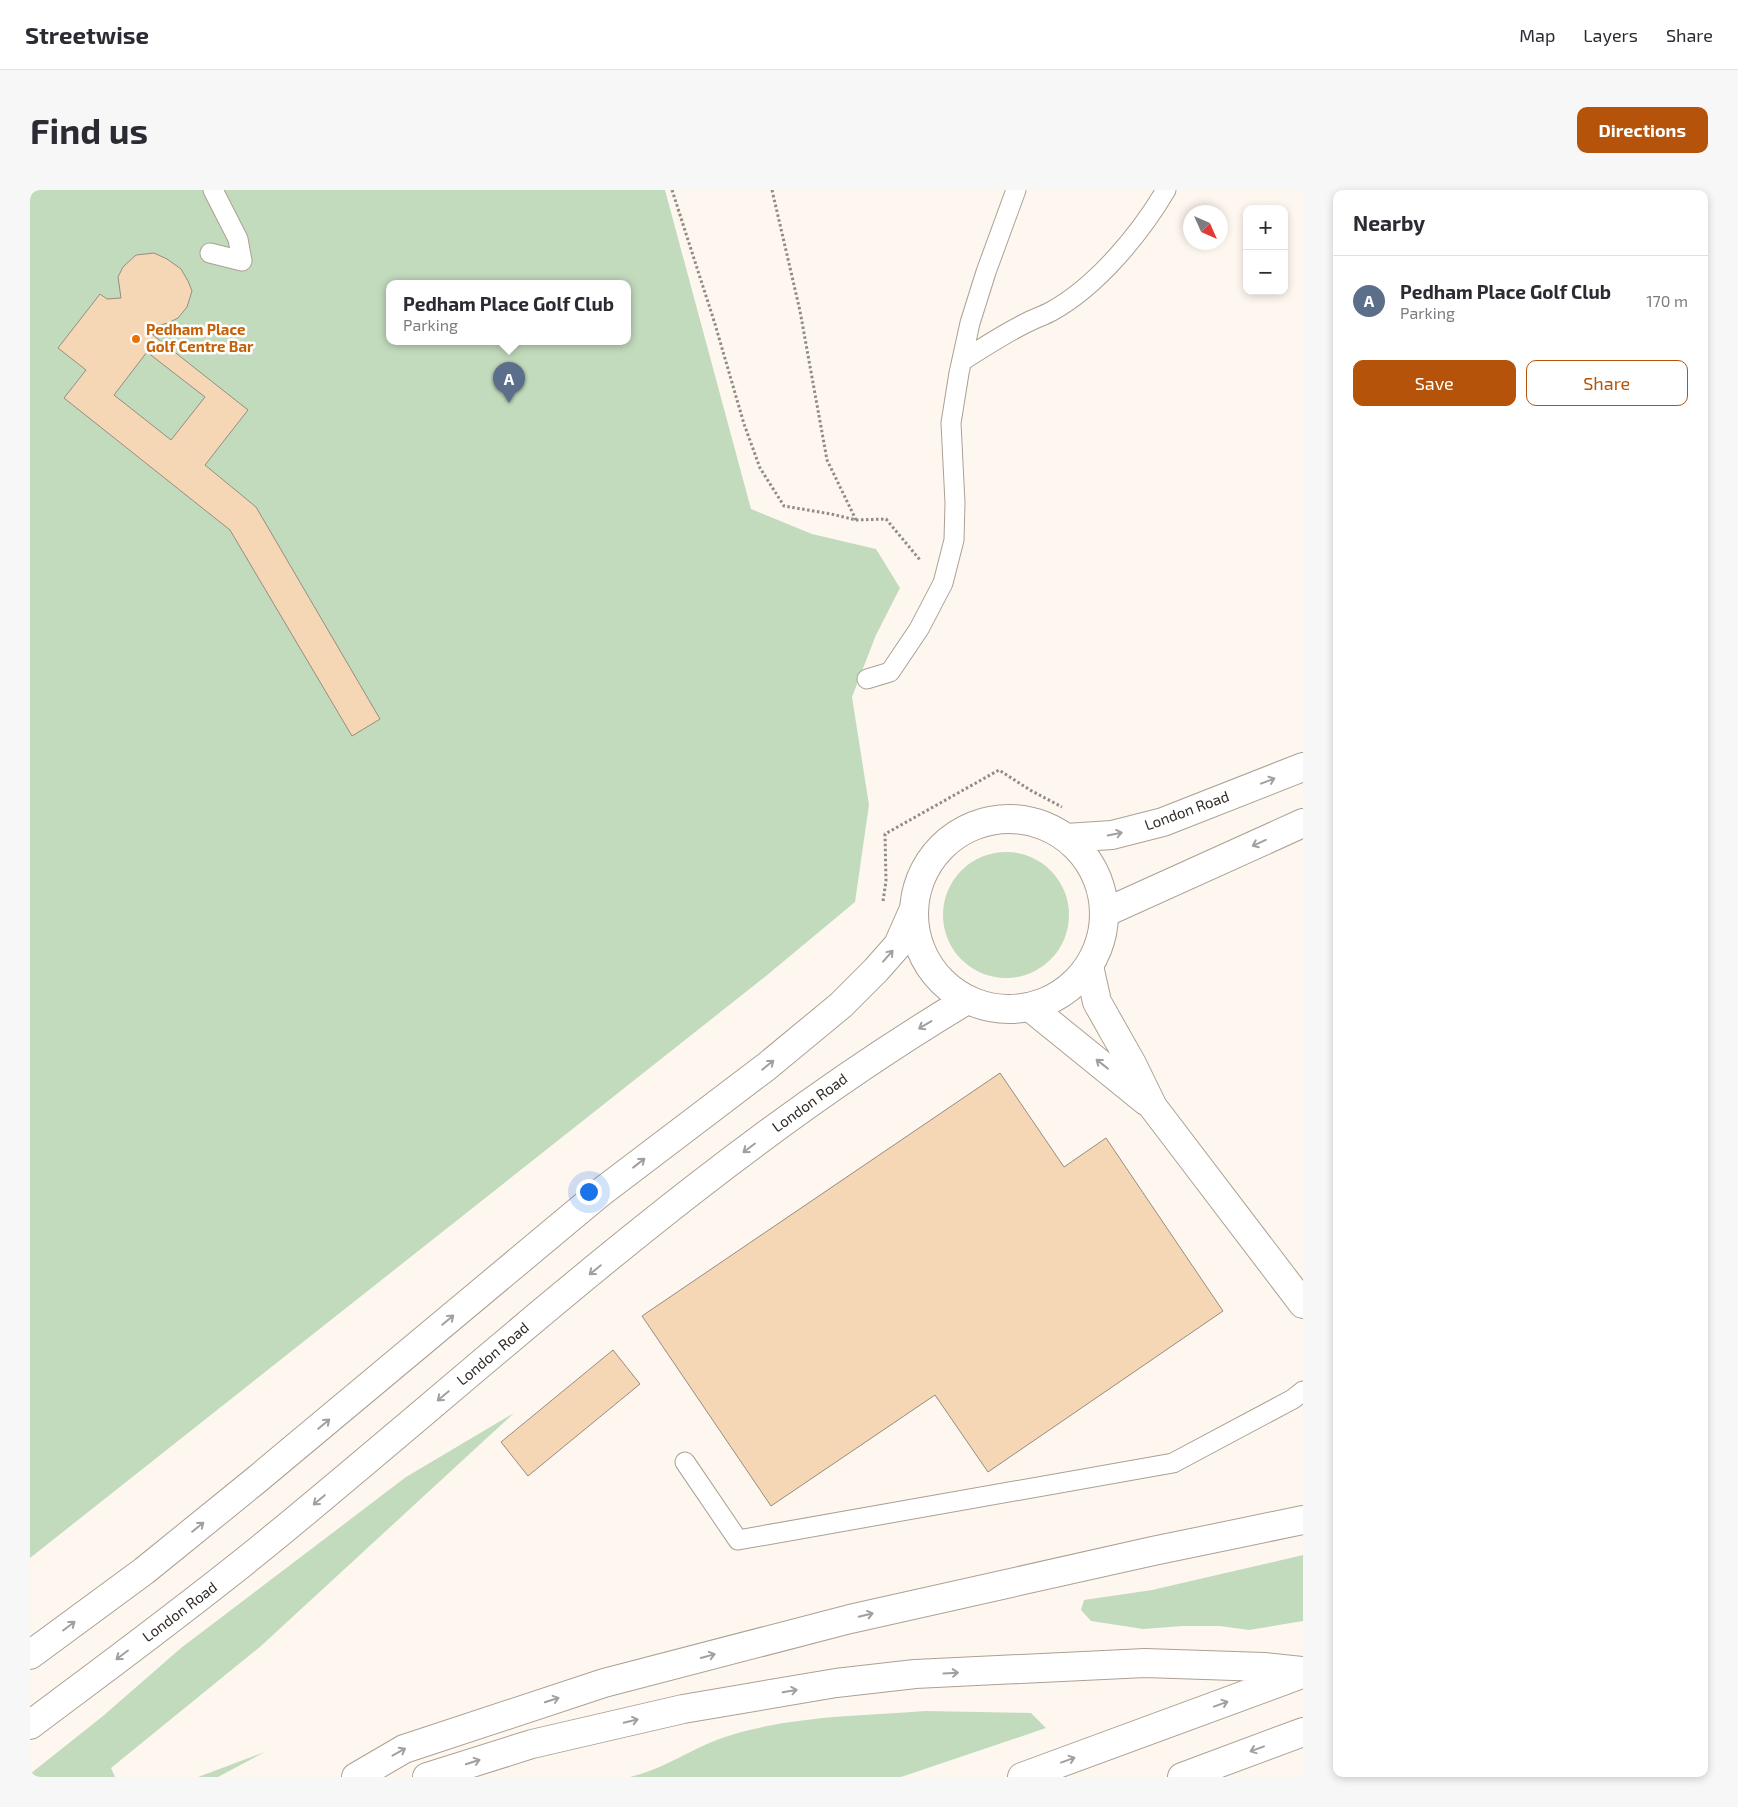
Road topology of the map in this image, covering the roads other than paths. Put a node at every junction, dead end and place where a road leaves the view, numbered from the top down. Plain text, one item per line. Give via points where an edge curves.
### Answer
1 (213, 190) edge
2 (1016, 190) edge
3 (1166, 190) edge
4 (210, 254) dead end
5 (962, 361) junction
6 (867, 679) dead end
7 (1303, 767) edge
8 (1303, 823) edge
9 (1066, 838) junction
10 (913, 911) junction
11 (1104, 913) junction
12 (1089, 966) junction
13 (967, 1000) junction
14 (1030, 1007) junction
15 (1153, 1107) junction
16 (1303, 1304) edge
17 (1300, 1400) edge
18 (685, 1462) dead end
19 (1303, 1520) edge
20 (30, 1655) edge
21 (1303, 1673) edge
22 (30, 1724) edge
23 (1303, 1732) edge
24 (356, 1777) edge
25 (427, 1777) edge
26 (1022, 1777) edge
27 (1182, 1777) edge

1 - 4 lane via 238,239 242,261
2 - 5 lane via 975,306
3 - 5 lane via 1147,220 1088,285 1052,311
5 - 6 lane via 951,424 954,540 943,583 919,629 890,672
9 -> 7 main road, London Road via 1112,836 1163,822
8 -> 11 main road
9 - 10 main road via 1026,820 980,823 958,833 939,849 925,868
9 - 11 main road via 1094,871
10 - 13 main road via 916,939 927,964 944,985
20 -> 10 main road via 144,1571 600,1193 811,1030 876,970 898,945
11 - 12 main road via 1100,940
12 - 14 main road via 1073,985 1053,999
12 - 15 main road via 1097,1002
13 - 14 main road via 1009,1010
13 -> 22 main road, London Road via 910,1034 818,1097 716,1172 270,1540
15 -> 14 main road
15 - 16 main road
17 - 18 lane via 1173,1463 738,1540
24 -> 19 main road via 404,1749 604,1683 850,1619
25 -> 21 main road via 532,1744 683,1709 915,1674 1145,1663 1264,1667
26 -> 21 main road
23 -> 27 main road

